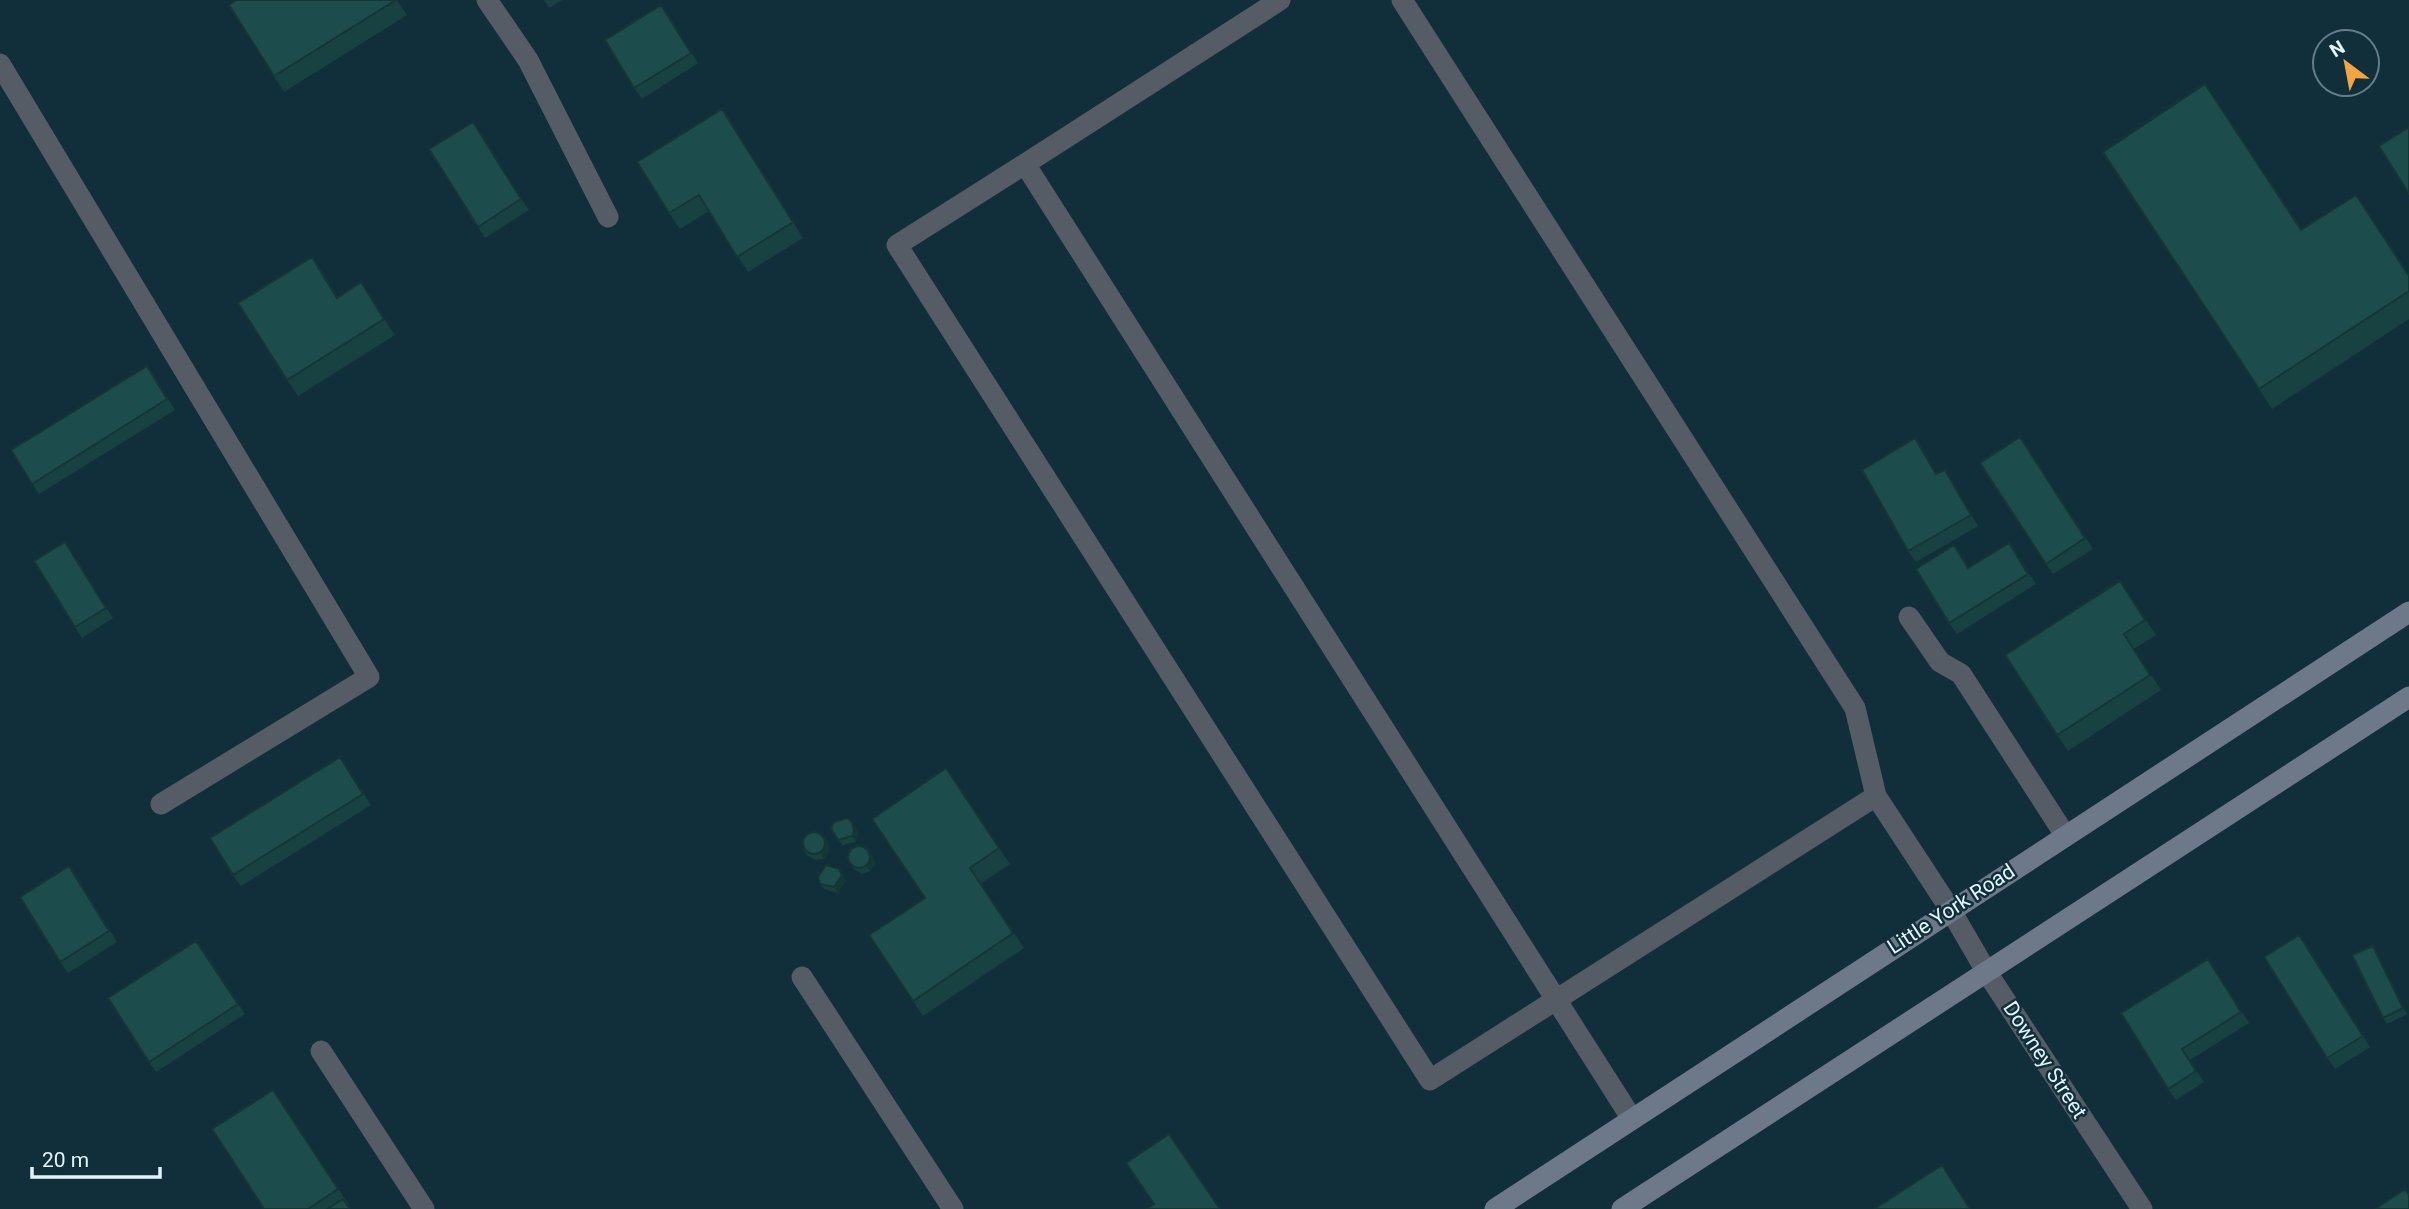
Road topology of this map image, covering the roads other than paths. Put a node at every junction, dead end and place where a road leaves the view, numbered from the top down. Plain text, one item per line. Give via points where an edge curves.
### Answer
1 (486, 0) edge
2 (1280, 0) edge
3 (1402, 0) edge
4 (0, 64) edge
5 (1025, 164) junction
6 (608, 217) dead end
7 (2409, 612) edge
8 (1909, 617) dead end
9 (2409, 697) edge
10 (1876, 796) junction
11 (161, 804) dead end
12 (2065, 835) junction
13 (1951, 909) junction
14 (1986, 971) junction
15 (802, 977) dead end
16 (1558, 1000) junction
17 (321, 1051) dead end
18 (1632, 1119) junction
19 (424, 1209) edge
20 (953, 1209) edge
21 (1495, 1209) edge
22 (1622, 1209) edge
23 (2142, 1209) edge

1 - 6 street via 528,60
2 - 5 street
3 - 10 street via 1855,708
4 - 11 street via 369,677
5 - 16 street
5 - 16 street via 897,245 1430,1080
7 - 12 main road, Little York Road
8 - 12 street via 1940,662 1961,674
9 - 14 main road
10 - 13 street, Downey Street
10 - 16 street
12 - 13 main road, Little York Road
13 - 14 street, Downey Street
13 - 18 main road, Little York Road
14 - 22 main road
14 - 23 street, Downey Street
15 - 20 street
16 - 18 street
17 - 19 street
18 - 21 main road, Little York Road

